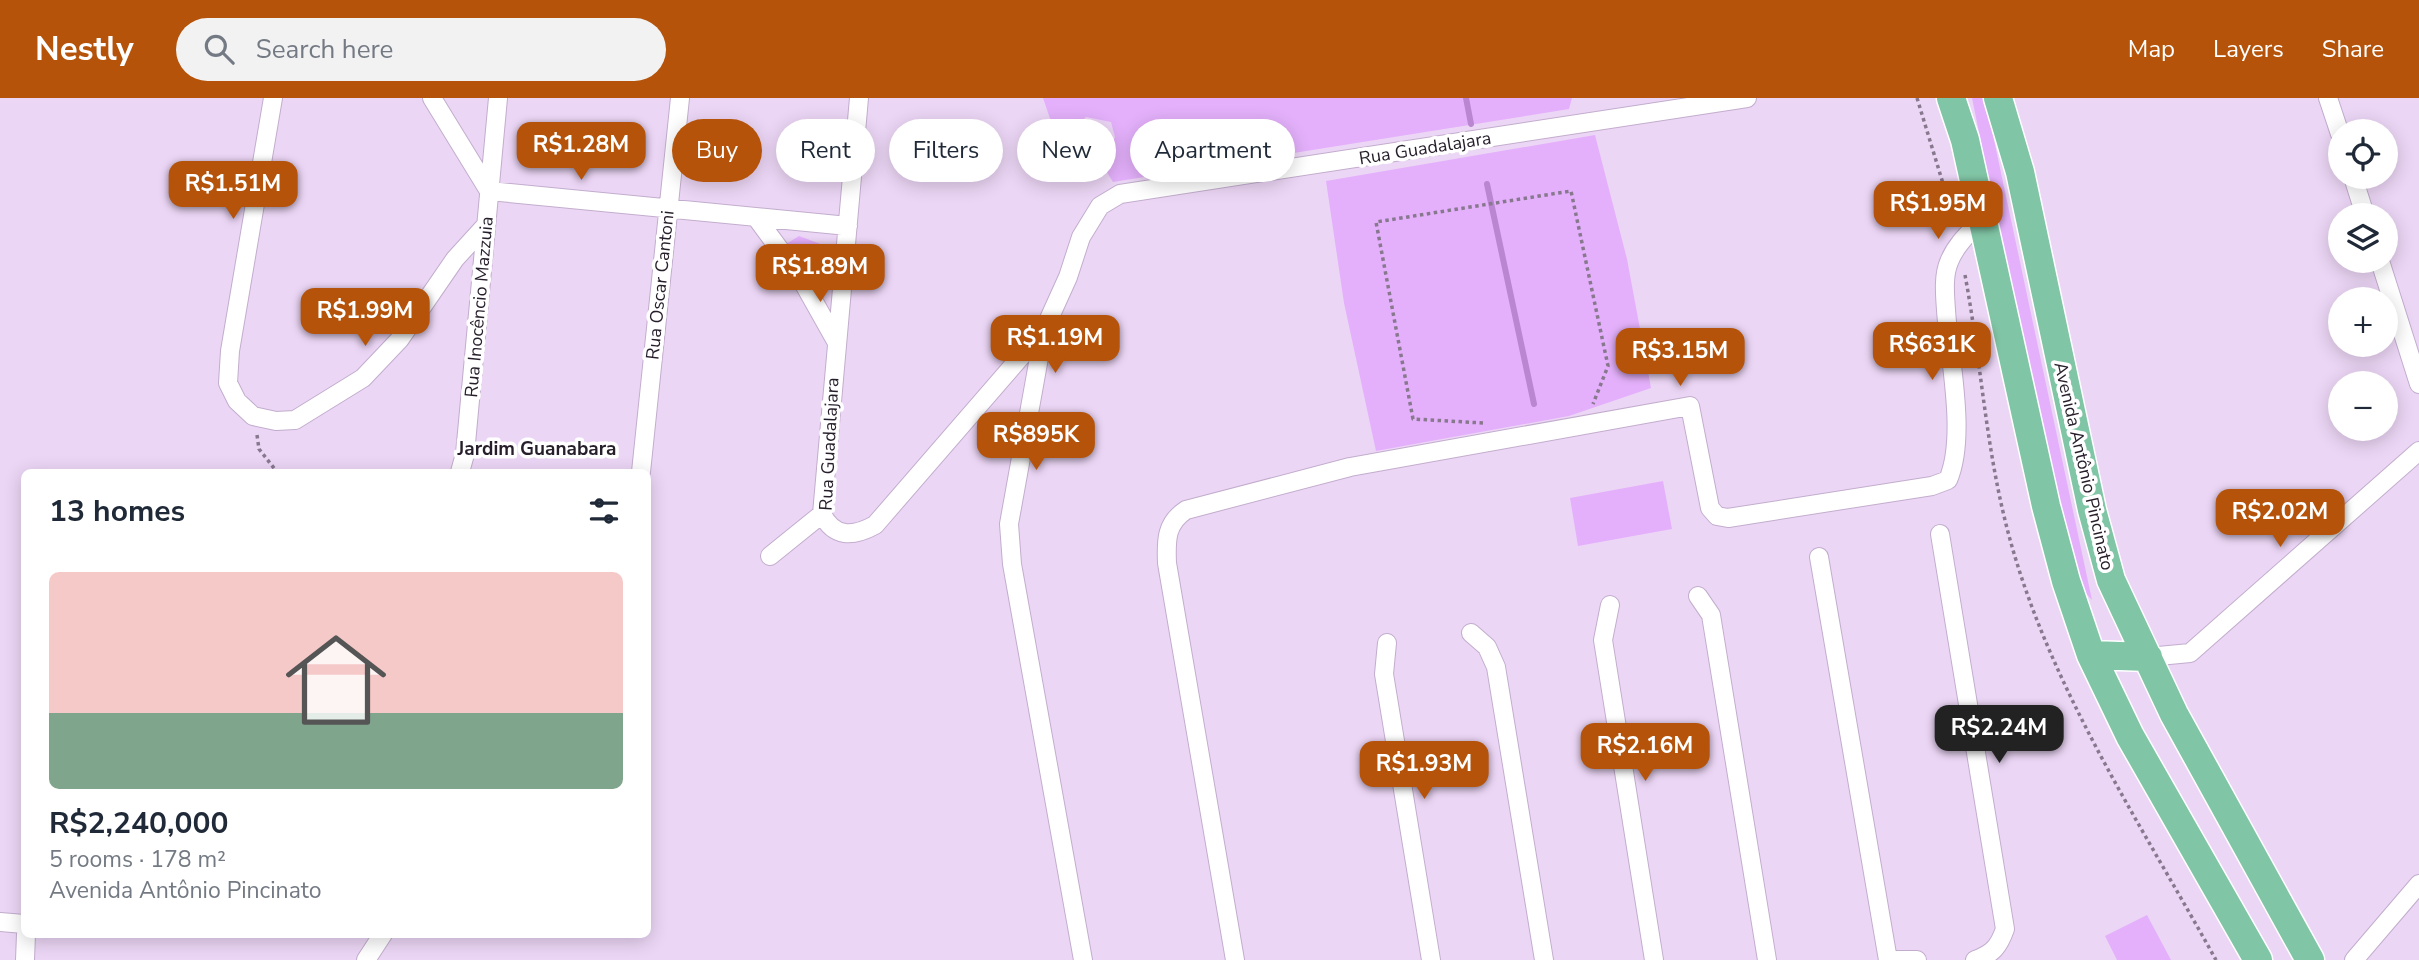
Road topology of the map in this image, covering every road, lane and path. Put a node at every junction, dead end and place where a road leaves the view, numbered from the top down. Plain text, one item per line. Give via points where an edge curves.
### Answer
1 (273, 98) edge
2 (432, 98) edge
3 (498, 98) edge
4 (680, 98) edge
5 (859, 98) edge
6 (1747, 98) edge
7 (1917, 98) edge
8 (1951, 98) edge
9 (1998, 98) edge
10 (2328, 98) edge
11 (2335, 119) edge
12 (1927, 123) dead end
13 (489, 191) junction
14 (668, 210) junction
15 (758, 220) junction
16 (1982, 220) junction
17 (486, 225) junction
18 (848, 226) junction
19 (2384, 273) edge
20 (1044, 330) junction
21 (836, 341) junction
22 (2419, 384) edge
23 (253, 416) junction
24 (1494, 423) dead end
25 (1585, 425) junction
26 (2419, 451) edge
27 (274, 469) edge
28 (461, 469) edge
29 (641, 469) edge
30 (822, 514) junction
31 (1940, 534) dead end
32 (770, 556) dead end
33 (1819, 557) dead end
34 (1698, 596) dead end
35 (1610, 605) dead end
36 (1471, 633) dead end
37 (1387, 643) dead end
38 (2091, 654) junction
39 (2148, 657) junction
40 (2168, 800) junction
41 (2232, 819) junction
42 (2419, 884) edge
43 (0, 922) edge
44 (21, 924) edge
45 (26, 938) edge
46 (380, 938) edge
47 (24, 960) edge
48 (366, 960) edge
49 (1083, 960) edge
50 (1235, 960) edge
51 (1431, 960) edge
52 (1544, 960) edge
53 (1654, 960) edge
54 (1767, 960) edge
55 (1888, 960) edge
56 (1897, 960) edge
57 (1917, 960) edge
58 (1975, 960) edge
59 (2258, 960) edge
60 (2310, 960) edge
61 (2354, 960) edge

1 - 23 street via 230,351 229,383 237,401
2 - 13 street
3 - 13 street, Rua Inocêncio Mazzuia
4 - 14 street, Rua Oscar Cantoni
5 - 18 street, Rua Guadalajara
6 - 20 street, Rua Guadalajara via 1120,194 1100,206 1081,237
7 - 12 path
8 - 16 main road
9 - 39 main road, Avenida Antônio Pincinato via 2020,172 2092,510 2111,580
10 - 11 street
13 - 14 street
13 - 17 street, Rua Inocêncio Mazzuia
14 - 15 street
14 - 29 street, Rua Oscar Cantoni
15 - 18 street
15 - 21 street via 800,277
16 - 25 street via 1959,243 1947,264 1955,422 1955,464 1948,480 1933,486 1717,516 1710,508 1690,406
16 - 38 main road via 2046,506
17 - 23 street via 455,258 400,339 363,378 295,420
17 - 28 street, Rua Inocêncio Mazzuia
18 - 21 street, Rua Guadalajara
19 - 22 street
20 - 30 street, Rua Guadalajara via 875,525 843,535 829,527
20 - 49 street via 1009,524 1014,576
21 - 30 street, Rua Guadalajara
23 - 27 path via 259,449
24 - 25 path via 1413,419 1376,222 1571,191 1608,366
25 - 50 street via 1303,476 1198,506 1174,518 1168,530 1167,563
26 - 39 street via 2190,653
30 - 32 street
31 - 58 street via 2005,929 1999,946
33 - 55 street
34 - 54 street via 1712,615
35 - 53 street via 1603,640
36 - 52 street via 1486,647 1496,667
37 - 51 street via 1384,674
38 - 39 main road
38 - 40 main road via 2130,736
39 - 41 main road, Avenida Antônio Pincinato
40 - 41 main road via 2190,790 2206,796
40 - 59 main road
41 - 60 main road, Avenida Antônio Pincinato
42 - 61 street
43 - 44 street
45 - 47 street
46 - 48 street
56 - 57 street

